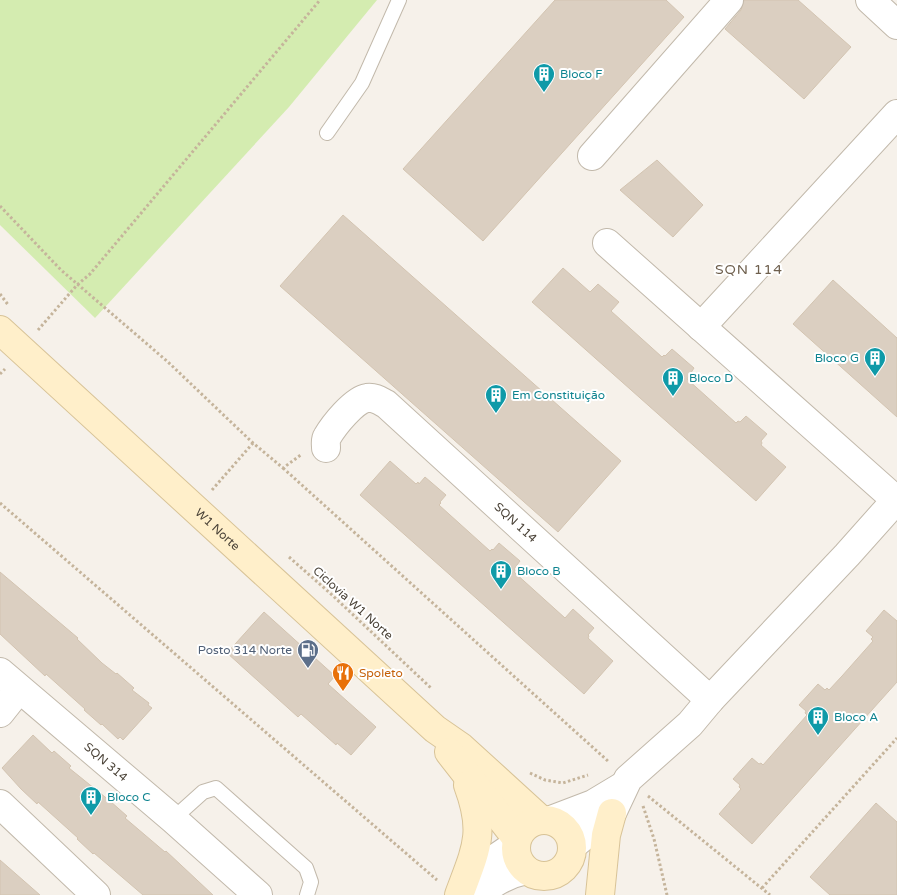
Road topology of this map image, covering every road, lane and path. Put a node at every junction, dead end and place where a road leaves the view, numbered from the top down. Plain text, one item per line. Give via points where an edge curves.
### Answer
1 (320, 0) edge
2 (399, 0) edge
3 (729, 0) edge
4 (870, 0) edge
5 (897, 25) edge
6 (897, 114) edge
7 (327, 133) dead end
8 (592, 156) dead end
9 (0, 206) edge
10 (607, 243) dead end
11 (77, 285) junction
12 (0, 294) edge
13 (6, 320) edge
14 (701, 327) junction
15 (22, 351) junction
16 (253, 443) junction
17 (326, 443) joint
18 (283, 468) junction
19 (204, 484) dead end
20 (211, 491) junction
21 (219, 497) dead end
22 (896, 500) edge
23 (0, 503) edge
24 (286, 555) dead end
25 (10, 681) edge
26 (432, 688) dead end
27 (710, 700) junction
28 (0, 713) edge
29 (435, 729) junction
30 (897, 738) edge
31 (522, 769) dead end
32 (463, 772) junction
33 (626, 782) junction
34 (0, 804) edge
35 (612, 813) junction
36 (173, 819) junction
37 (546, 820) junction
38 (516, 842) junction
39 (571, 852) junction
40 (532, 873) junction
41 (762, 889) junction
42 (454, 891) edge
43 (96, 895) edge
44 (258, 895) edge
45 (307, 895) edge
46 (477, 895) edge
47 (558, 895) edge
48 (595, 895) edge
49 (600, 895) edge
50 (666, 895) edge
51 (770, 895) edge

1 - 11 path via 90,274
2 - 7 lane via 362,83
3 - 8 street
4 - 5 street
6 - 14 street
9 - 11 path
10 - 14 street
11 - 15 path
11 - 16 path via 168,362
12 - 13 path
13 - 15 street, W1 Norte
14 - 22 street
15 - 29 street, W1 Norte
16 - 18 path
16 - 20 path
17 - 18 path
17 - 27 street, SQN 114 via 348,410 357,403 375,398 386,404
18 - 33 path
19 - 20 path
20 - 21 path
22 - 27 street
23 - 42 path
24 - 26 path, Ciclovia W1 Norte
25 - 28 street, SQN 314
25 - 36 street, SQN 314
27 - 33 street via 690,724
29 - 32 street, W1 Norte
29 - 37 street, W1 Norte via 461,747
30 - 41 path
31 - 33 path via 563,784 595,773
32 - 38 street, W1 Norte
32 - 42 street via 479,828 476,849
33 - 35 street
33 - 37 street via 593,804
33 - 41 path
33 - 50 path via 645,810
34 - 43 street
35 - 39 street
35 - 49 street via 606,834
36 - 44 street, SQN 314
36 - 45 lane via 202,792 216,788 306,868 311,882
37 - 38 street via 530,823
37 - 39 street via 562,826 569,835
38 - 40 street via 518,859
38 - 42 street
39 - 40 street via 564,867 552,875
39 - 48 street
40 - 46 street via 512,873
40 - 47 street
41 - 51 path

